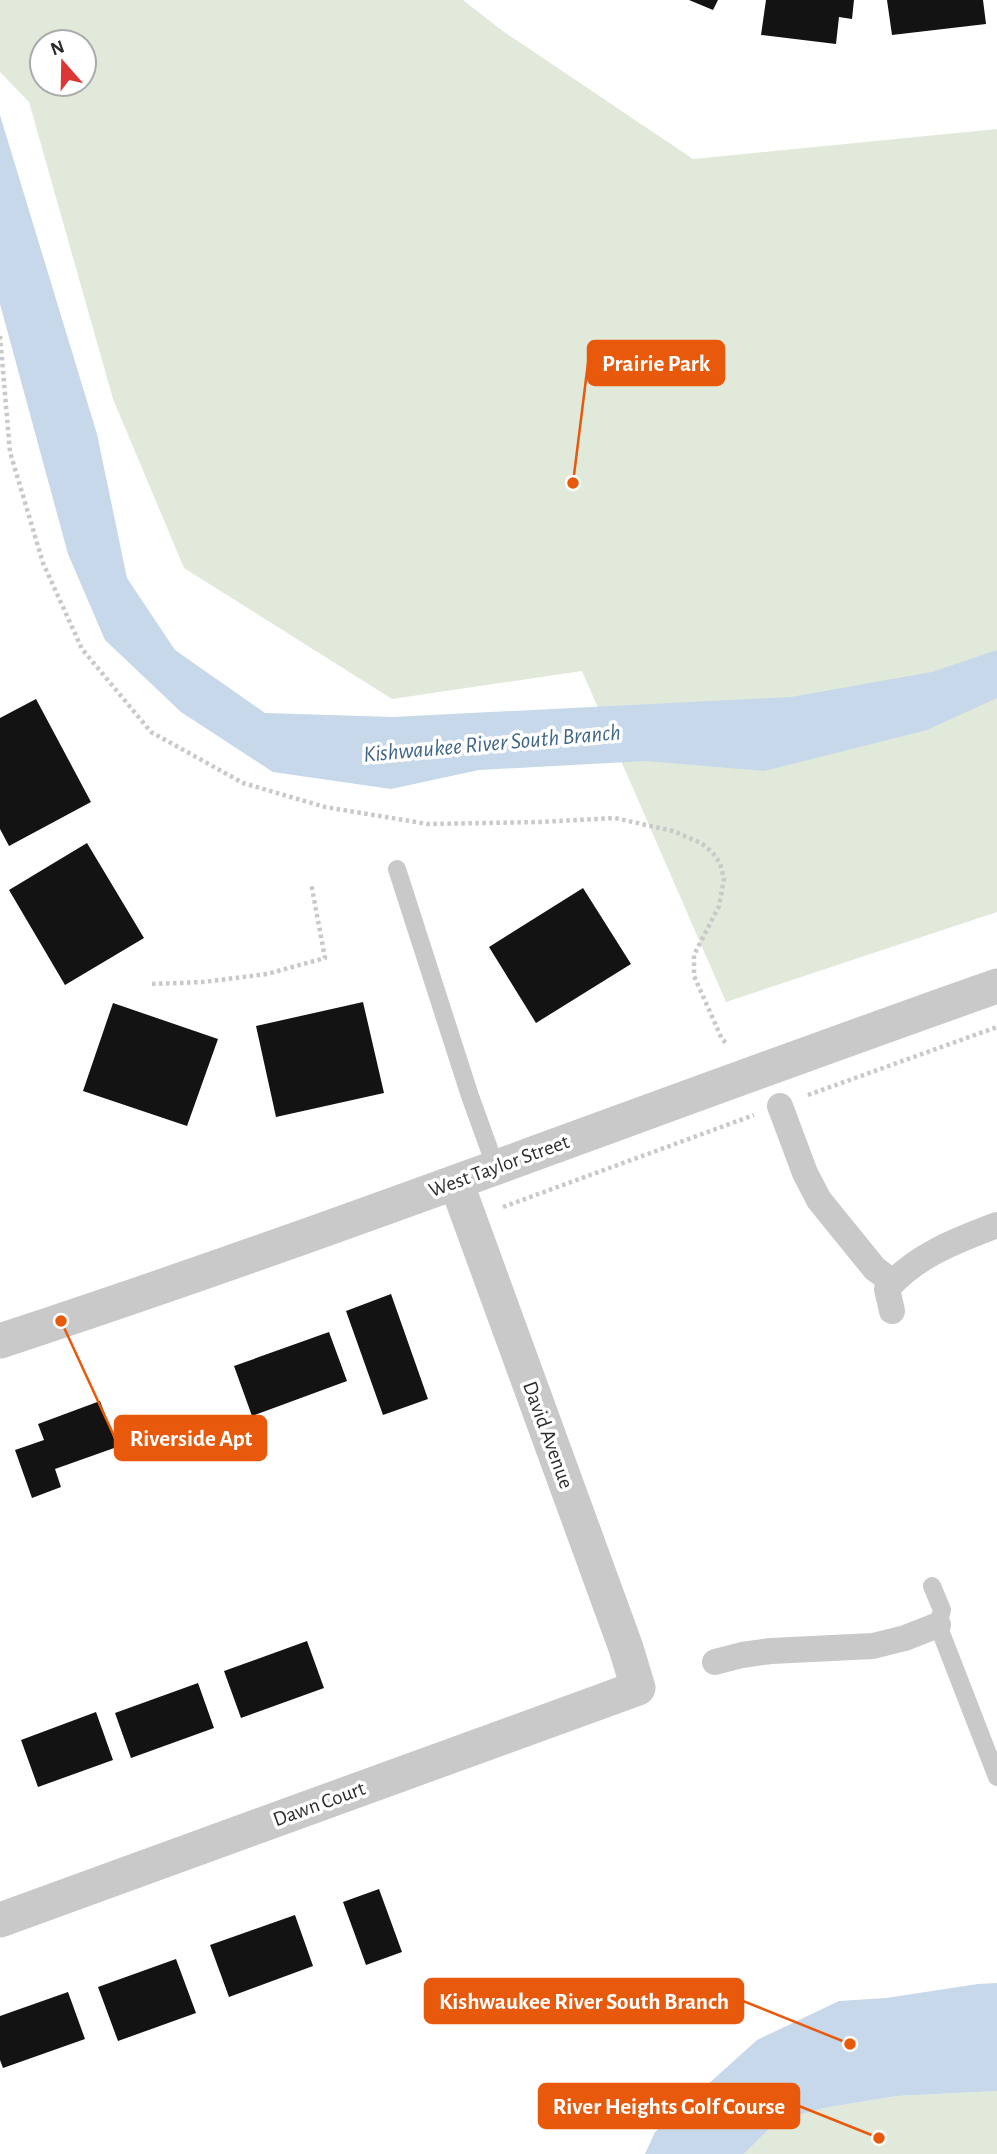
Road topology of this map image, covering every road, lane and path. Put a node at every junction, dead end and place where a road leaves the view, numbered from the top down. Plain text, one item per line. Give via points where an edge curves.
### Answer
1 (0, 336) edge
2 (397, 869) dead end
3 (312, 883) dead end
4 (152, 984) dead end
5 (997, 986) edge
6 (997, 1027) edge
7 (755, 1071) junction
8 (780, 1106) junction
9 (496, 1168) junction
10 (456, 1182) junction
11 (468, 1217) junction
12 (997, 1225) edge
13 (893, 1282) junction
14 (892, 1311) dead end
15 (0, 1341) edge
16 (932, 1586) dead end
17 (938, 1625) junction
18 (715, 1662) dead end
19 (638, 1688) joint
20 (997, 1777) edge
21 (0, 1920) edge

1 - 7 path via 10,452 43,563 82,649 151,732 243,783 325,807 428,824 615,818 673,831 701,843 720,863 724,879 719,906 694,955 694,976 722,1039
2 - 9 lane
3 - 4 path via 324,958 267,974
5 - 7 street, West Taylor Street
6 - 8 path
7 - 9 street, West Taylor Street
8 - 11 path
8 - 13 street via 819,1199 874,1269
9 - 10 street, West Taylor Street
10 - 11 street, David Avenue
10 - 15 street, West Taylor Street
11 - 19 street, David Avenue
12 - 13 street via 921,1259
13 - 14 street via 887,1289
16 - 17 lane via 942,1610
17 - 18 street via 873,1646 771,1651
17 - 20 lane
19 - 21 street, Dawn Court

